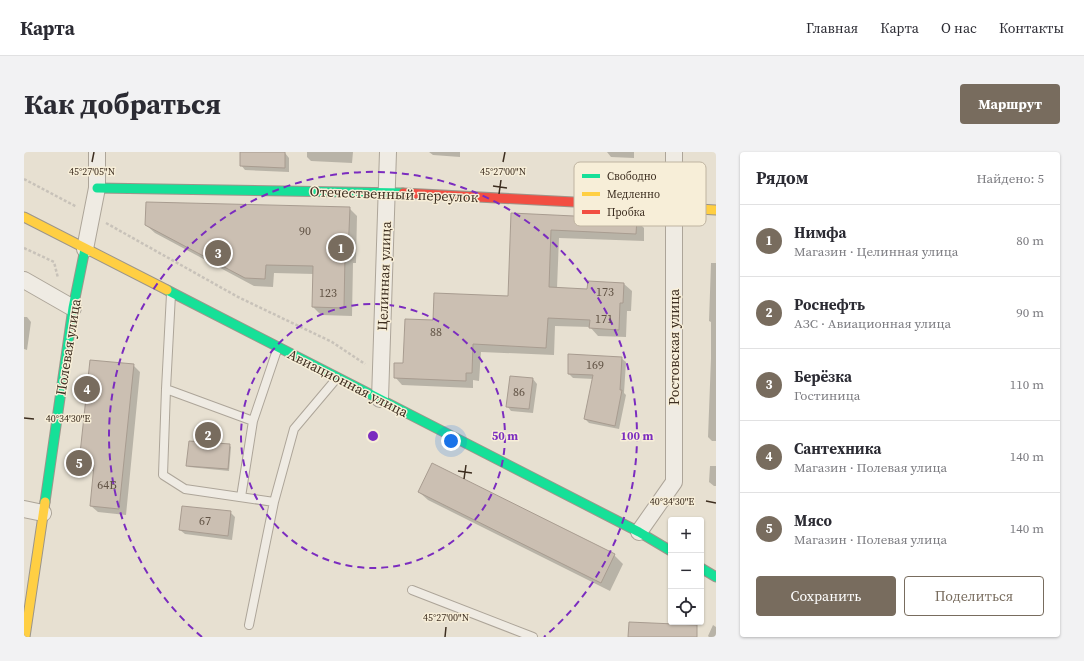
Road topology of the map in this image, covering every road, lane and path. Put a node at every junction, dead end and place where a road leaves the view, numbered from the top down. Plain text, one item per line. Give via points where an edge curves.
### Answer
1 (97, 152) edge
2 (388, 152) edge
3 (674, 152) edge
4 (674, 162) edge
5 (24, 179) edge
6 (97, 188) junction
7 (387, 192) junction
8 (574, 202) edge
9 (706, 209) edge
10 (716, 210) edge
11 (91, 215) junction
12 (24, 217) edge
13 (675, 226) edge
14 (85, 249) junction
15 (24, 280) edge
16 (171, 293) junction
17 (73, 308) junction
18 (278, 347) junction
19 (380, 374) junction
20 (337, 378) junction
21 (166, 389) junction
22 (380, 399) junction
23 (253, 421) junction
24 (241, 497) junction
25 (274, 502) junction
26 (24, 509) edge
27 (43, 513) junction
28 (639, 532) junction
29 (668, 549) edge
30 (704, 570) edge
31 (716, 577) edge
32 (412, 590) dead end
33 (249, 625) dead end
34 (25, 637) edge
35 (533, 637) edge

1 - 6 street, Полевая улица
2 - 7 street, Целинная улица
3 - 4 street, Ростовская улица
5 - 11 path
6 - 7 street, Отечественный переулок
6 - 11 street, Полевая улица
7 - 8 street, Отечественный переулок
7 - 19 street, Целинная улица
9 - 10 street, Отечественный переулок
11 - 14 street, Полевая улица
11 - 19 path via 238,297 332,342
12 - 14 street, Авиационная улица
13 - 28 street, Ростовская улица via 674,482
14 - 16 street, Авиационная улица
14 - 17 street, Полевая улица
15 - 17 street
16 - 18 street, Авиационная улица
16 - 21 lane
17 - 27 street, Полевая улица
18 - 20 street, Авиационная улица
18 - 23 lane
19 - 22 street, Целинная улица
20 - 22 street, Авиационная улица
20 - 25 lane via 294,429
21 - 23 lane
21 - 24 lane via 163,475 185,489
22 - 28 street, Авиационная улица
23 - 24 lane
24 - 25 lane
25 - 33 lane
26 - 27 street
27 - 34 street, Полевая улица
28 - 29 street, Авиационная улица
30 - 31 street
32 - 35 lane

